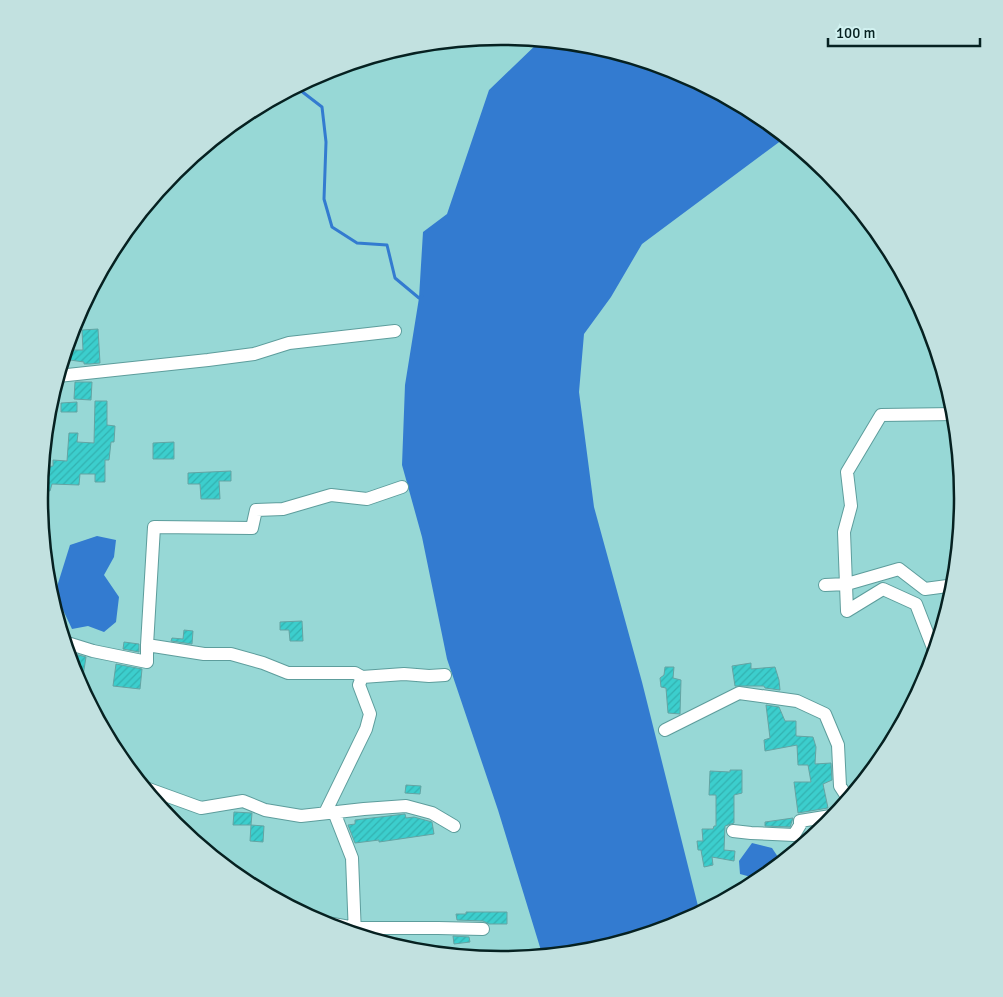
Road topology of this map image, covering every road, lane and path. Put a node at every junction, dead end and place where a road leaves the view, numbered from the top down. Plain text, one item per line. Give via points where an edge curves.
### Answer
1 (395, 331) dead end
2 (65, 375) edge
3 (947, 414) edge
4 (402, 487) dead end
5 (847, 584) junction
6 (825, 585) dead end
7 (946, 586) edge
8 (931, 643) edge
9 (72, 645) edge
10 (147, 645) junction
11 (445, 676) dead end
12 (362, 677) junction
13 (664, 730) dead end
14 (156, 792) edge
15 (845, 794) edge
16 (329, 813) junction
17 (824, 817) edge
18 (454, 826) dead end
19 (733, 830) dead end
20 (355, 928) edge
21 (483, 929) dead end
22 (368, 932) edge

1 - 2 street via 289,343 254,354
3 - 5 street via 881,415 847,472 851,506 844,532
4 - 10 street via 367,499 331,495 283,509 256,510 252,528 154,527
5 - 6 street
5 - 7 street via 899,569 926,589
5 - 8 street via 847,611 883,589 916,604
9 - 10 street via 147,662
10 - 12 street via 204,654 231,654 288,673 355,673
11 - 12 street
12 - 16 street via 359,685 370,714
13 - 15 street via 739,693 797,701 825,714 838,744 840,786
14 - 16 street via 201,808 243,801 265,810 301,816
16 - 18 street via 406,806 432,813
16 - 20 street via 352,858
17 - 19 street via 800,820 794,835
21 - 22 street

